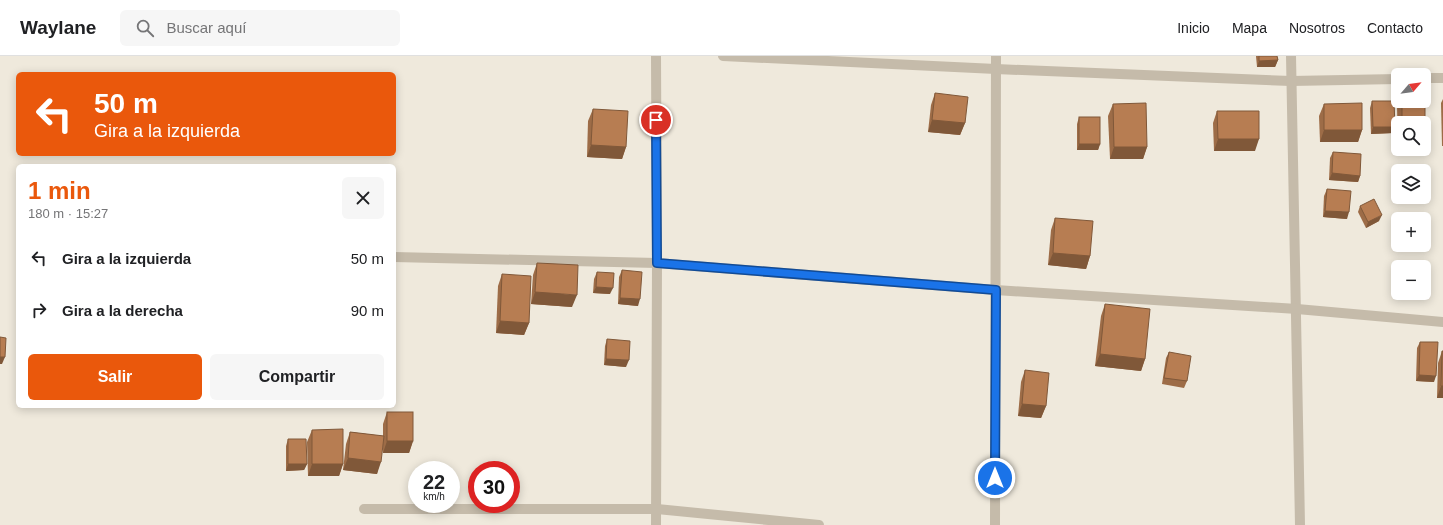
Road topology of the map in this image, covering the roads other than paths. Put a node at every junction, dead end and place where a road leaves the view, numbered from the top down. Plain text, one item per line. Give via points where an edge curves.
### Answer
1 (656, 56) edge
2 (723, 56) edge
3 (996, 56) edge
4 (1291, 56) edge
5 (996, 69) junction
6 (1431, 78) edge
7 (1443, 78) edge
8 (1391, 79) edge
9 (1291, 81) junction
10 (396, 257) edge
11 (657, 263) junction
12 (996, 290) junction
13 (1297, 309) junction
14 (1443, 322) edge
15 (364, 509) dead end
16 (657, 509) junction
17 (656, 525) edge
18 (819, 525) edge
19 (995, 525) edge
20 (1300, 525) edge

1 - 11 street
2 - 5 street
3 - 5 street
4 - 9 street
5 - 9 street
5 - 12 street
6 - 7 street
8 - 9 street
9 - 13 street
10 - 11 street
11 - 12 street
11 - 16 street
12 - 13 street
12 - 19 street
13 - 14 street
13 - 20 street
15 - 16 street
16 - 17 street
16 - 18 street

